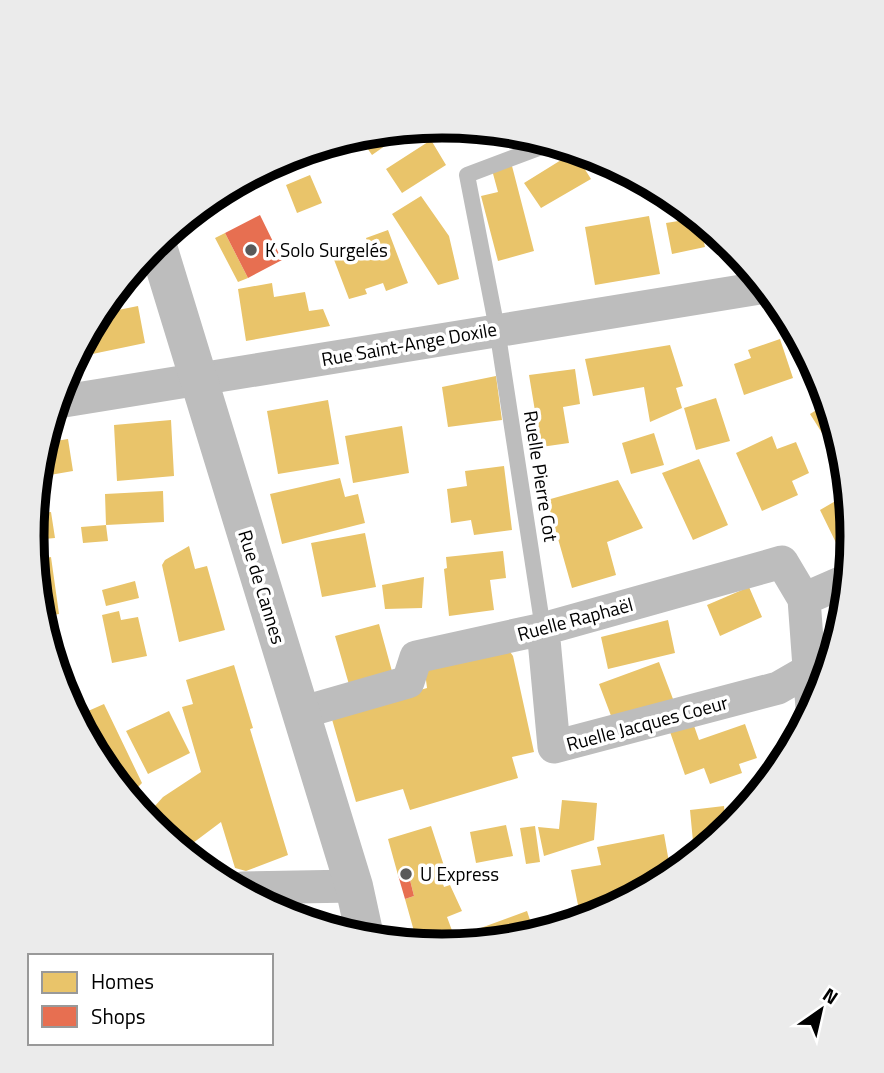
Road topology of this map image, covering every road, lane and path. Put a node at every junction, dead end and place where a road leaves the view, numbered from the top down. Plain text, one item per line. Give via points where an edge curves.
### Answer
1 (535, 150) edge
2 (161, 254) edge
3 (754, 289) edge
4 (497, 329) junction
5 (199, 379) junction
6 (68, 400) edge
7 (837, 585) edge
8 (804, 599) junction
9 (543, 629) junction
10 (811, 669) junction
11 (811, 685) edge
12 (300, 713) junction
13 (354, 886) junction
14 (255, 888) edge
15 (363, 927) edge

1 - 4 lane, Ruelle Pierre Cot via 467,175
2 - 5 street, Rue de Cannes
3 - 4 street, Rue Saint-Ange Doxile
4 - 5 street, Rue Saint-Ange Doxile
4 - 9 lane, Ruelle Pierre Cot
5 - 6 street, Rue Saint-Ange Doxile
5 - 12 street, Rue de Cannes
7 - 8 street
8 - 9 street, Ruelle Raphaël via 782,562
8 - 10 street
9 - 10 street, Ruelle Jacques Coeur via 554,747 778,688
9 - 12 street, Ruelle Raphaël via 416,657 408,682
10 - 11 street
12 - 13 street, Rue de Cannes
13 - 14 street
13 - 15 street, Rue de Cannes

